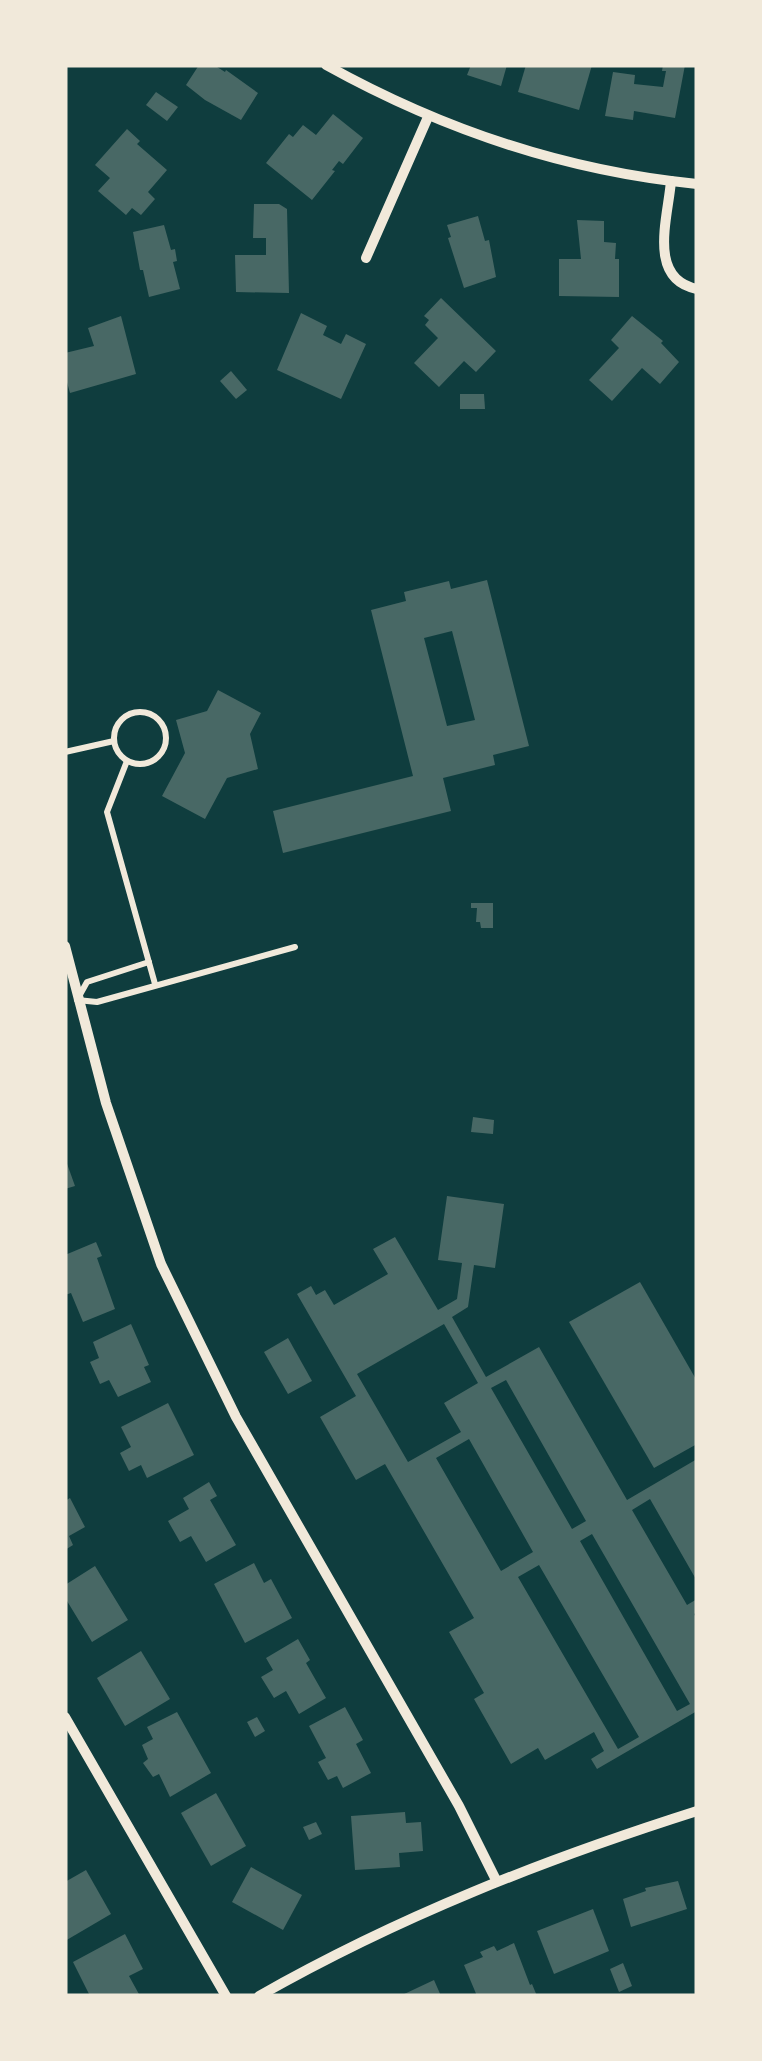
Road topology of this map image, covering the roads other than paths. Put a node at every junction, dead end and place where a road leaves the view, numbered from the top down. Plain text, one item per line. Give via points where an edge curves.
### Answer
1 (326, 65) edge
2 (428, 117) junction
3 (671, 181) junction
4 (697, 184) edge
5 (366, 258) dead end
6 (697, 289) edge
7 (114, 741) junction
8 (65, 752) edge
9 (128, 761) junction
10 (65, 946) edge
11 (296, 947) dead end
12 (149, 962) junction
13 (156, 984) junction
14 (76, 1000) junction
15 (65, 1006) edge
16 (65, 1717) edge
17 (697, 1811) edge
18 (496, 1880) junction
19 (226, 1996) edge
20 (260, 1996) edge

1 - 2 street
2 - 3 street via 549,158
2 - 5 street
3 - 4 street
3 - 6 street via 665,264 675,279
7 - 8 lane
7 - 9 lane
7 - 9 lane via 117,724 131,713 148,713 162,723 166,740 160,756 144,764
9 - 12 lane via 107,812
10 - 14 street
11 - 13 lane
12 - 13 lane
12 - 14 lane via 87,982
13 - 14 lane via 97,1002
14 - 15 street
14 - 18 street via 128,1175 184,1314
16 - 19 street
17 - 18 street
18 - 20 street

